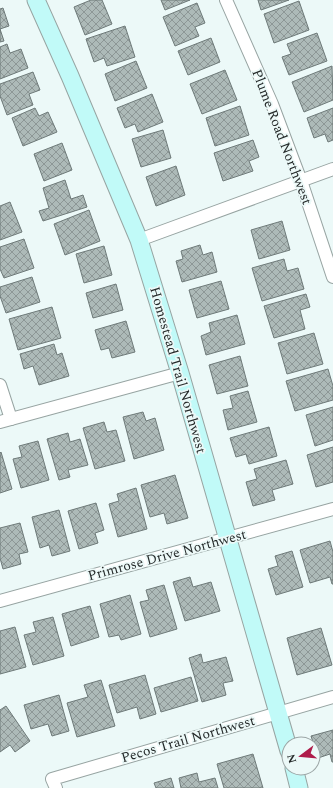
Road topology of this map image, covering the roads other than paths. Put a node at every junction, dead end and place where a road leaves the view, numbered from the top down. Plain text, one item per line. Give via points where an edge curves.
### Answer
1 (36, 0) edge
2 (226, 0) edge
3 (333, 169) edge
4 (301, 181) junction
5 (139, 240) junction
6 (333, 277) edge
7 (180, 373) junction
8 (0, 385) edge
9 (5, 420) edge
10 (333, 509) edge
11 (228, 539) junction
12 (0, 601) edge
13 (333, 697) edge
14 (278, 713) junction
15 (285, 736) edge
16 (296, 776) edge
17 (56, 788) edge
18 (300, 788) edge

1 - 5 street, Homestead Trail Northwest
2 - 4 street, Plume Road Northwest via 272,104
3 - 4 street
4 - 5 street
4 - 6 street, Plume Road Northwest
5 - 7 street, Homestead Trail Northwest
7 - 9 street
7 - 11 street, Homestead Trail Northwest
8 - 9 street
10 - 11 street, Primrose Drive Northwest
11 - 12 street, Primrose Drive Northwest
11 - 14 street, Homestead Trail Northwest
13 - 14 street, Pecos Trail Northwest
14 - 15 street, Homestead Trail Northwest
14 - 17 street, Pecos Trail Northwest via 52,779
16 - 18 street

